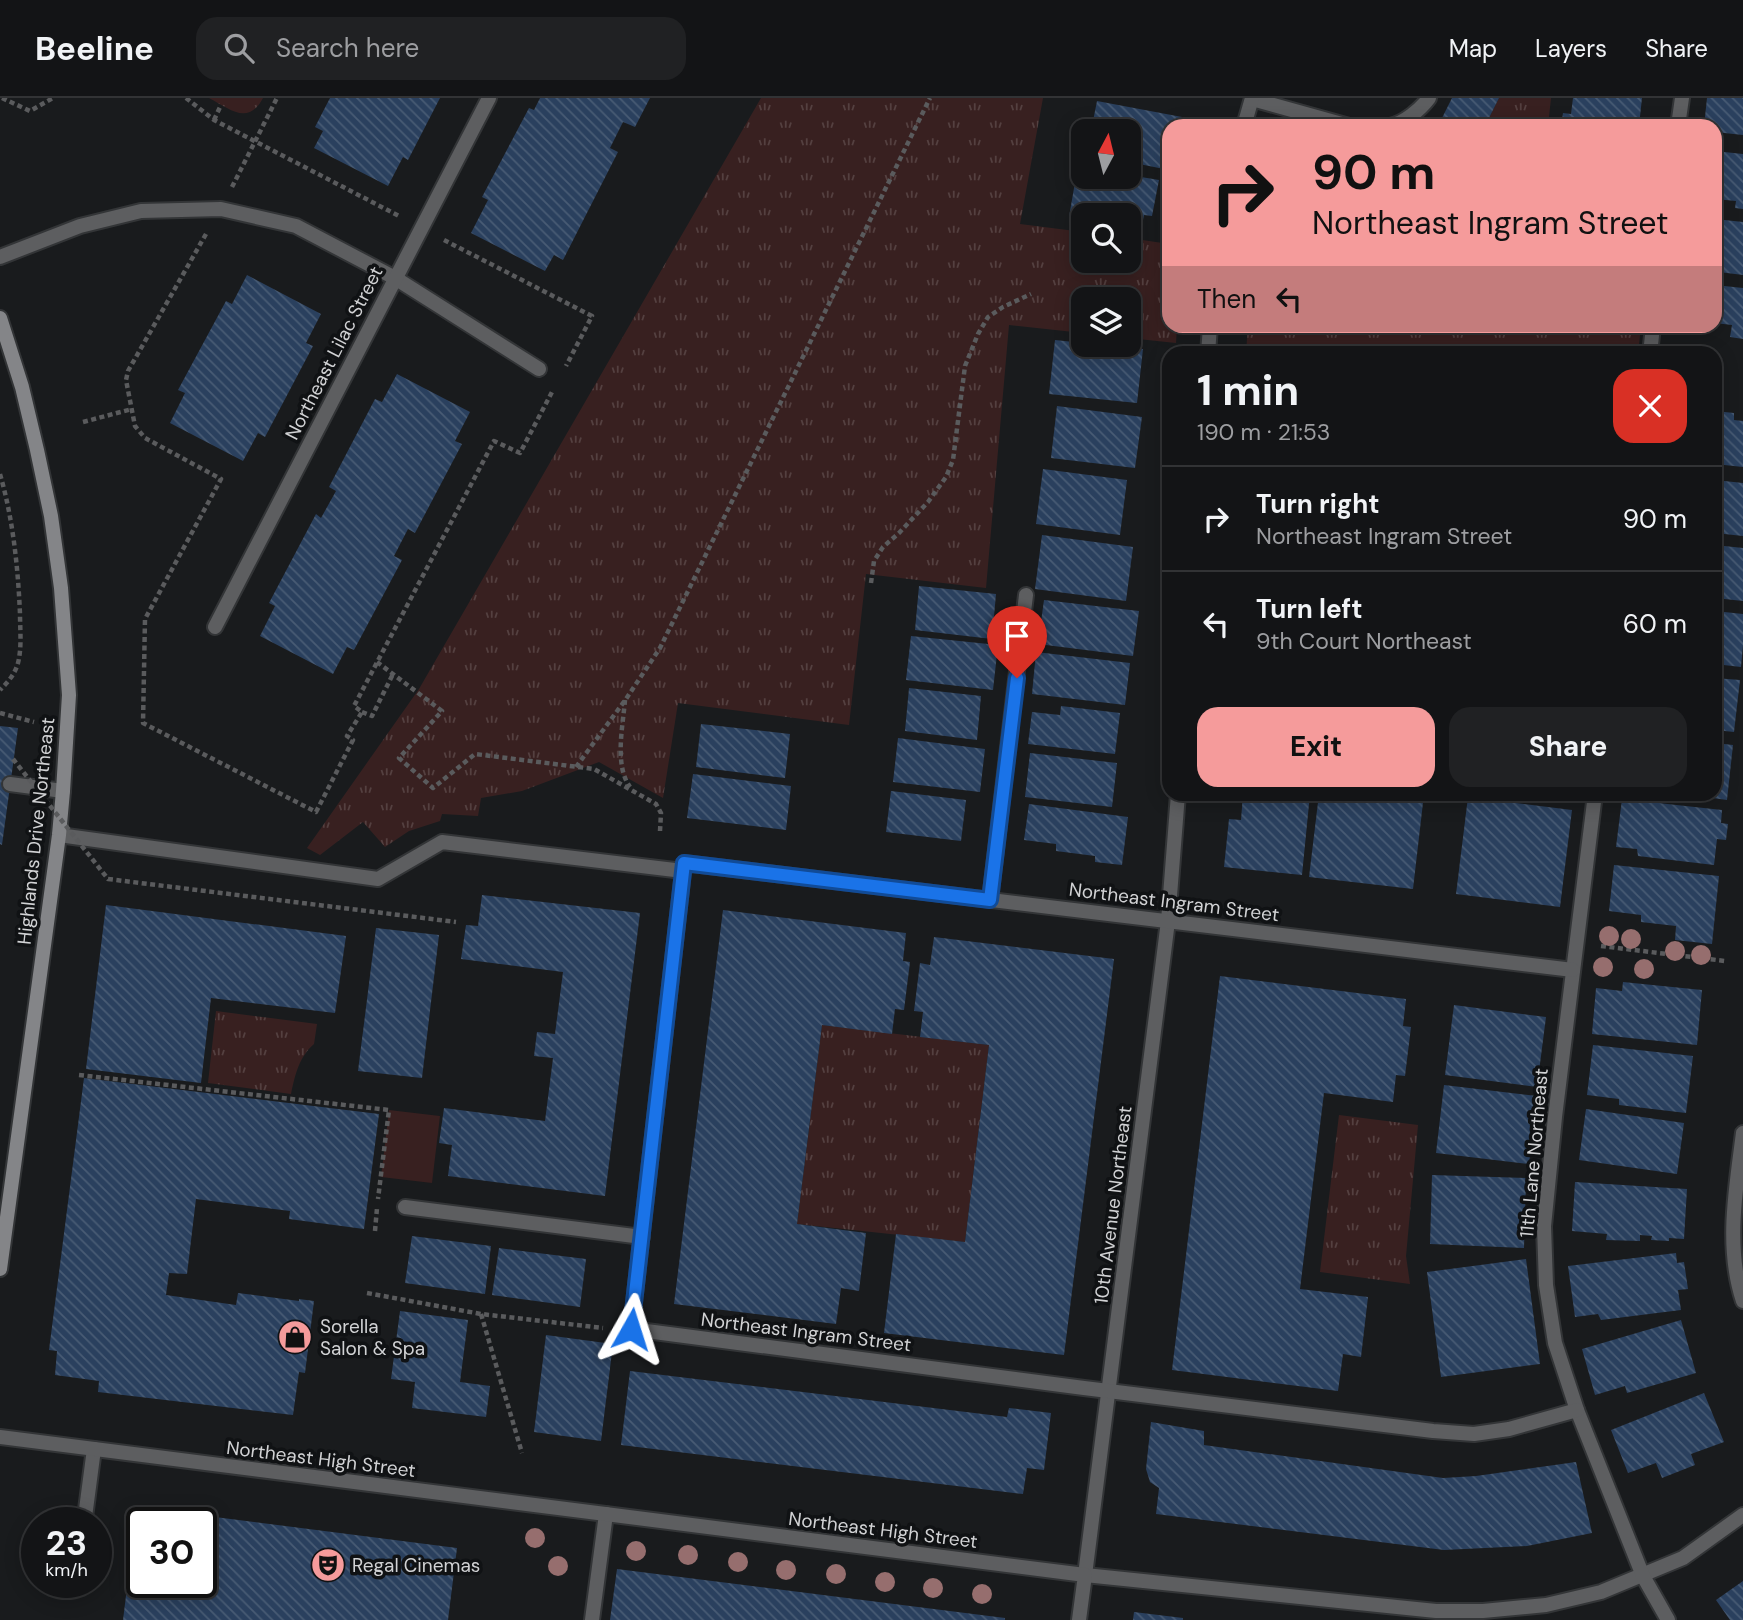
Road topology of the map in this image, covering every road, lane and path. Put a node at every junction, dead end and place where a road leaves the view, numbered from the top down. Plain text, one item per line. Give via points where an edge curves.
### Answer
1 (2, 98) edge
2 (53, 98) edge
3 (489, 98) edge
4 (930, 98) edge
5 (1252, 98) edge
6 (1429, 98) edge
7 (1682, 98) edge
8 (221, 104) dead end
9 (1246, 119) edge
10 (1325, 119) edge
11 (1406, 119) edge
12 (1679, 119) edge
13 (214, 120) dead end
14 (0, 257) edge
15 (395, 278) junction
16 (1031, 294) dead end
17 (0, 318) edge
18 (146, 338) dead end
19 (539, 369) dead end
20 (132, 409) junction
21 (83, 422) dead end
22 (535, 422) dead end
23 (0, 474) edge
24 (871, 583) dead end
25 (1026, 594) dead end
26 (215, 627) dead end
27 (377, 662) junction
28 (393, 674) junction
29 (0, 690) edge
30 (626, 699) junction
31 (362, 712) junction
32 (0, 713) edge
33 (34, 722) dead end
34 (13, 759) dead end
35 (576, 767) junction
36 (10, 784) dead end
37 (63, 791) junction
38 (632, 791) junction
39 (1177, 801) edge
40 (1593, 801) edge
41 (660, 831) dead end
42 (59, 835) junction
43 (683, 871) junction
44 (990, 900) junction
45 (1168, 921) junction
46 (456, 922) dead end
47 (1576, 943) junction
48 (1725, 961) dead end
49 (1573, 970) junction
50 (79, 1075) dead end
51 (1743, 1133) edge
52 (405, 1207) dead end
53 (375, 1231) dead end
54 (642, 1237) junction
55 (0, 1269) edge
56 (367, 1293) dead end
57 (1743, 1301) edge
58 (481, 1314) junction
59 (603, 1328) dead end
60 (1108, 1391) junction
61 (1577, 1410) junction
62 (0, 1437) edge
63 (94, 1449) junction
64 (522, 1453) dead end
65 (86, 1507) edge
66 (606, 1514) junction
67 (1743, 1515) edge
68 (1085, 1575) junction
69 (1643, 1576) junction
70 (1483, 1616) edge
71 (592, 1620) edge
72 (1079, 1620) edge
73 (1668, 1620) edge

1 - 2 path via 30,111
3 - 15 street, Northeast Lilac Street
4 - 30 path via 660,648
5 - 9 street
5 - 10 street
6 - 11 street
7 - 12 street
8 - 13 path
14 - 15 street via 80,226 141,211 221,209 296,226
15 - 19 street
15 - 26 street, Northeast Lilac Street
16 - 24 path via 988,317 978,334 965,366 953,460 946,477 883,547 874,561
17 - 37 main road, Highlands Drive Northeast via 37,450 58,567 69,695
18 - 20 path via 128,371
20 - 21 path
20 - 31 path via 135,426 145,438 221,479 145,619 143,723 316,812 353,740 347,736
22 - 27 path via 520,453 494,440
23 - 29 path via 19,579 21,639 18,665
25 - 44 street
27 - 28 path
27 - 31 path via 354,706
28 - 31 path via 372,716
28 - 35 path via 442,711 399,758 433,788 475,754
30 - 35 path
30 - 38 path via 620,753
32 - 33 path
34 - 46 path, bridge via 108,879
35 - 38 path via 594,769
36 - 37 street
37 - 42 main road, Highlands Drive Northeast
38 - 41 path via 656,804
39 - 45 street, 10th Avenue Northeast
40 - 47 street, 11th Lane Northeast
42 - 43 street via 378,879 442,842
42 - 55 main road, Highlands Drive Northeast
43 - 44 street, Northeast Ingram Street via 684,863
43 - 54 street, Northeast Ingram Street
44 - 45 street, Northeast Ingram Street
45 - 49 street, Northeast Ingram Street
45 - 60 street, 10th Avenue Northeast
47 - 48 path
47 - 49 street, 11th Lane Northeast
49 - 61 street, 11th Lane Northeast via 1544,1226 1546,1285 1555,1343
50 - 53 path via 389,1110
51 - 57 street via 1734,1203 1734,1254
52 - 54 street
54 - 60 street, Northeast Ingram Street via 631,1329
56 - 58 path
58 - 59 path
58 - 64 path
60 - 61 street, Northeast Ingram Street via 1474,1434
60 - 68 street, 10th Avenue Northeast
61 - 69 street, 11th Lane Northeast
62 - 63 street, Northeast High Street
63 - 65 street
63 - 66 street, Northeast High Street
66 - 68 street, Northeast High Street
66 - 71 street
67 - 69 street, Northeast High Street via 1683,1558
68 - 70 street, Northeast High Street
68 - 72 street, 10th Avenue Northeast
69 - 70 street, Northeast High Street via 1601,1592
69 - 73 street, 11th Lane Northeast

